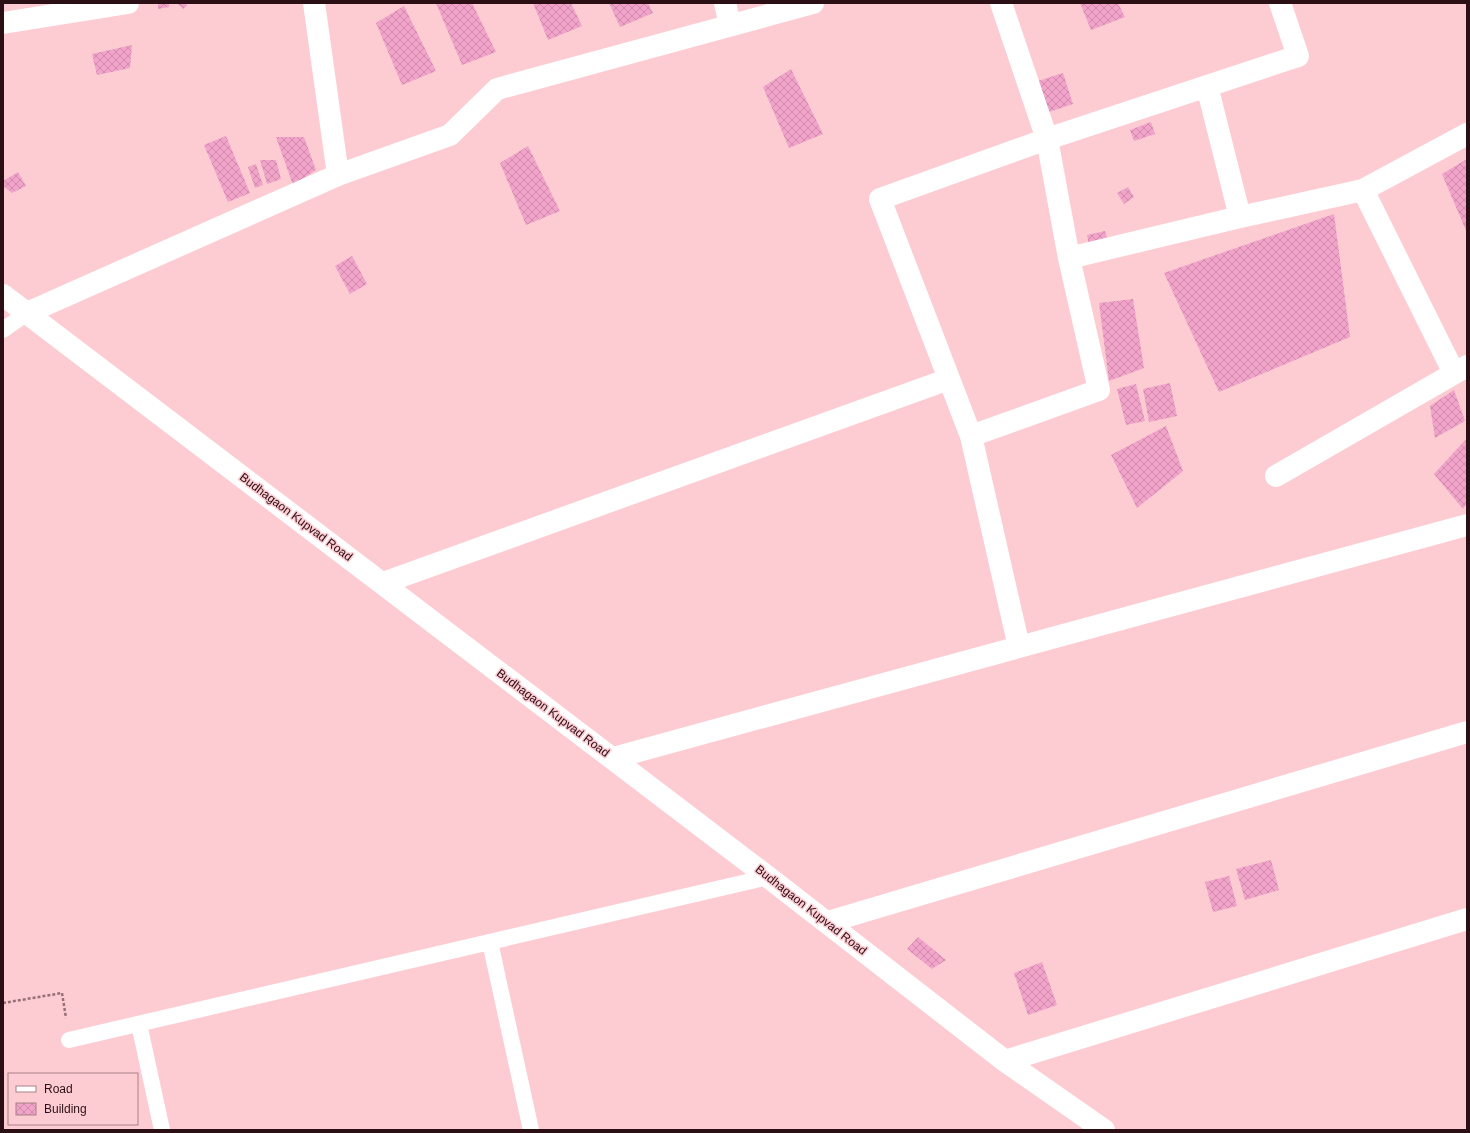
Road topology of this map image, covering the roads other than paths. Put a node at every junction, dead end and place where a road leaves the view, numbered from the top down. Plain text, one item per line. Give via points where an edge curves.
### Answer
1 (128, 3) edge
2 (314, 3) edge
3 (725, 3) edge
4 (813, 3) edge
5 (1001, 3) edge
6 (1280, 3) edge
7 (3, 24) edge
8 (730, 25) junction
9 (1207, 86) junction
10 (1467, 134) edge
11 (1047, 139) junction
12 (338, 175) junction
13 (1363, 190) junction
14 (1240, 217) junction
15 (1069, 258) junction
16 (3, 295) edge
17 (27, 313) junction
18 (3, 330) edge
19 (1460, 369) edge
20 (949, 380) junction
21 (971, 436) junction
22 (1276, 476) dead end
23 (1467, 525) edge
24 (383, 583) junction
25 (1018, 647) junction
26 (1467, 732) edge
27 (613, 758) junction
28 (768, 877) junction
29 (1467, 919) edge
30 (828, 922) junction
31 (490, 942) junction
32 (139, 1024) junction
33 (69, 1040) road end
34 (1005, 1061) junction
35 (162, 1130) edge
36 (531, 1130) edge
37 (1104, 1130) edge

1 - 7 street
2 - 12 street
3 - 8 street
4 - 8 street
5 - 11 street
6 - 9 street via 1298,56
8 - 12 street via 497,89 450,135
9 - 11 street
9 - 14 street
10 - 13 street
11 - 15 street
11 - 20 street via 880,199
12 - 17 street
13 - 14 street
13 - 19 street
14 - 15 street
15 - 21 street via 1099,390
16 - 17 street, Budhagaon Kupvad Road
17 - 18 lane
17 - 24 street, Budhagaon Kupvad Road
19 - 22 street
20 - 21 street
20 - 24 street
21 - 25 street
23 - 25 street
24 - 27 street, Budhagaon Kupvad Road
25 - 27 street
26 - 30 street
27 - 28 street, Budhagaon Kupvad Road
28 - 30 street, Budhagaon Kupvad Road
28 - 31 lane
29 - 34 street
30 - 34 street, Budhagaon Kupvad Road
31 - 32 lane
31 - 36 lane
32 - 33 lane
32 - 35 lane
34 - 37 street, Budhagaon Kupvad Road

